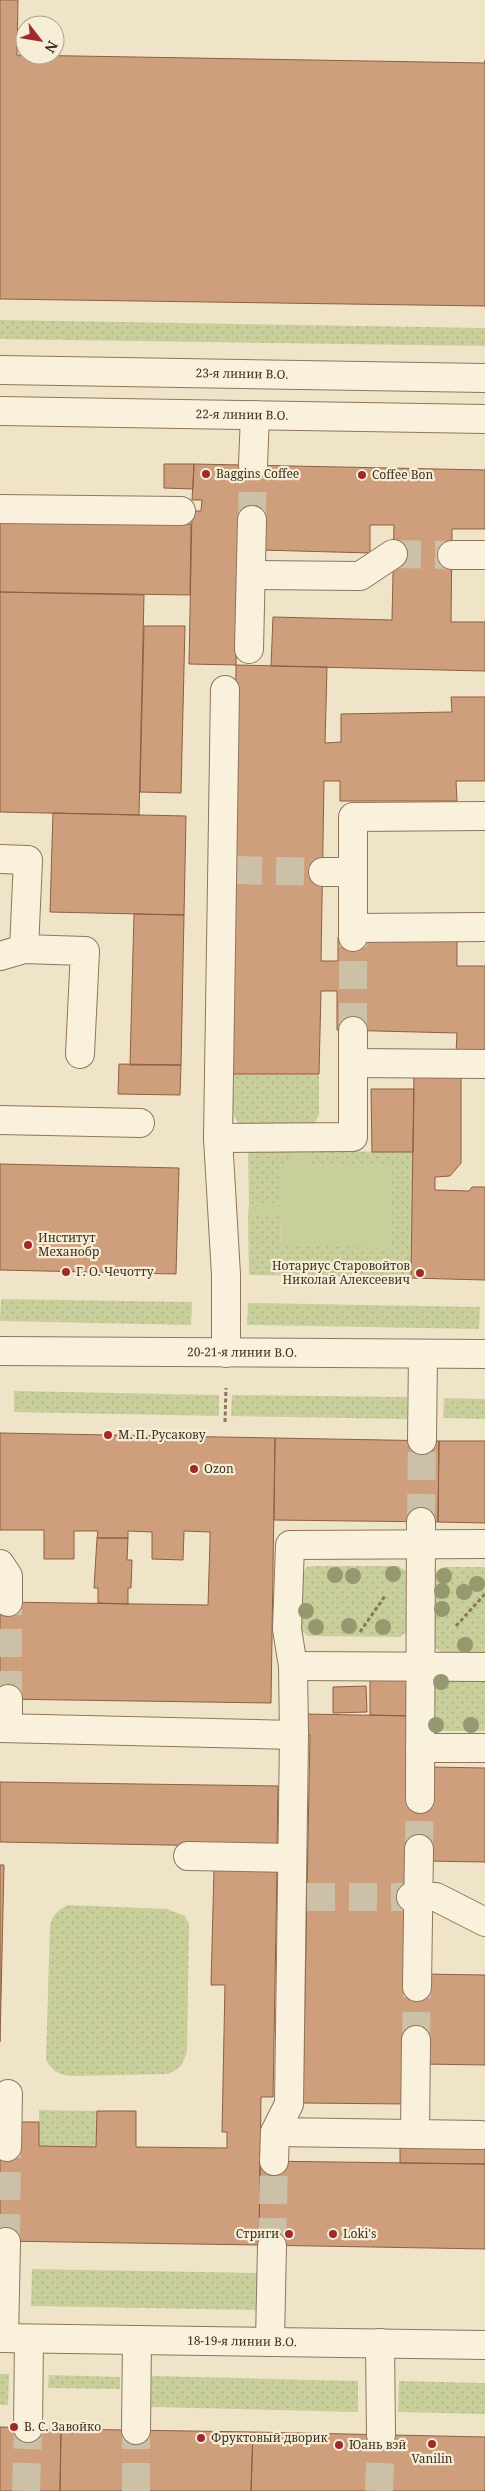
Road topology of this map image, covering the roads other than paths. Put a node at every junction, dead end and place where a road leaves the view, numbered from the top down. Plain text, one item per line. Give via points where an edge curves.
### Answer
1 (0, 370) edge
2 (485, 378) edge
3 (0, 412) edge
4 (255, 415) junction
5 (485, 419) edge
6 (253, 465) tunnel mouth
7 (0, 509) edge
8 (181, 511) dead end
9 (252, 520) tunnel mouth
10 (393, 554) tunnel mouth
11 (452, 555) tunnel mouth
12 (485, 555) edge
13 (250, 575) junction
14 (249, 650) dead end
15 (225, 690) dead end
16 (485, 816) edge
17 (0, 859) edge
18 (323, 872) tunnel mouth
19 (353, 872) junction
20 (485, 927) edge
21 (12, 953) edge
22 (353, 1031) tunnel mouth
23 (80, 1054) dead end
24 (353, 1063) junction
25 (485, 1064) edge
26 (0, 1120) edge
27 (140, 1123) dead end
28 (218, 1138) junction
29 (0, 1351) edge
30 (226, 1353) junction
31 (423, 1354) junction
32 (485, 1354) edge
33 (422, 1440) tunnel mouth
34 (421, 1533) junction
35 (485, 1544) edge
36 (0, 1564) edge
37 (8, 1602) tunnel mouth
38 (293, 1666) junction
39 (420, 1666) junction
40 (485, 1667) edge
41 (8, 1699) tunnel mouth
42 (4, 1728) edge
43 (294, 1735) junction
44 (420, 1748) junction
45 (485, 1748) edge
46 (420, 1799) tunnel mouth
47 (419, 1848) tunnel mouth
48 (188, 1856) dead end
49 (292, 1858) junction
50 (415, 1897) junction
51 (485, 1922) edge
52 (417, 1988) tunnel mouth
53 (416, 2040) tunnel mouth
54 (8, 2094) dead end
55 (274, 2132) junction
56 (415, 2134) junction
57 (481, 2135) dead end
58 (7, 2147) tunnel mouth
59 (274, 2161) tunnel mouth
60 (6, 2242) tunnel mouth
61 (272, 2246) tunnel mouth
62 (11, 2338) edge
63 (137, 2340) junction
64 (270, 2341) junction
65 (380, 2343) junction
66 (485, 2345) edge
67 (28, 2428) tunnel mouth
68 (136, 2430) tunnel mouth
69 (381, 2435) tunnel mouth

1 - 2 street, 23-я линии В.О.
3 - 4 street, 22-я линии В.О.
4 - 5 street, 22-я линии В.О.
4 - 6 street
7 - 8 street
9 - 13 street
10 - 13 street via 360,576
11 - 12 street
13 - 14 street
15 - 28 street via 228,870
16 - 19 street via 353,817
17 - 21 street via 28,860
18 - 19 street
19 - 20 street via 353,932
21 - 23 street via 84,951
22 - 24 street
24 - 25 street
24 - 28 street via 353,1137
26 - 27 street
28 - 30 street via 226,1275
29 - 30 street, 20-21-я линии В.О.
30 - 31 street, 20-21-я линии В.О.
31 - 32 street, 20-21-я линии В.О.
31 - 33 street
34 - 35 street
34 - 38 street via 290,1545 287,1629
34 - 39 street
36 - 37 street via 8,1576
38 - 39 street
38 - 43 street
39 - 40 street
39 - 44 street
41 - 42 street
42 - 43 street
43 - 49 street
44 - 45 street
44 - 46 street
47 - 50 street
48 - 49 street
49 - 55 street via 299,1897 289,2104
50 - 51 street via 436,1897
50 - 52 street
53 - 56 street
54 - 58 street
55 - 56 street
55 - 59 street
56 - 57 street
60 - 62 street
61 - 64 street
62 - 63 street, 18-19-я линии В.О.
62 - 67 street
63 - 64 street, 18-19-я линии В.О.
63 - 68 street
64 - 65 street, 18-19-я линии В.О.
65 - 66 street, 18-19-я линии В.О.
65 - 69 street

